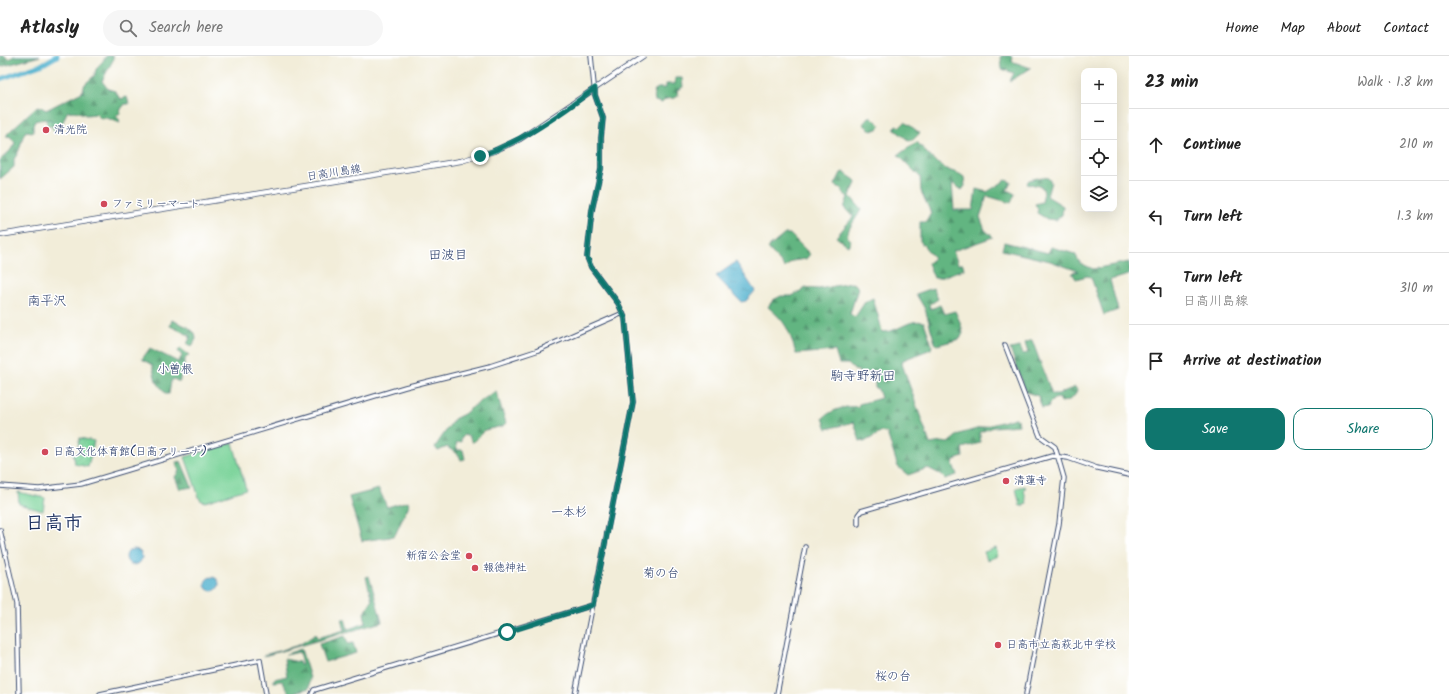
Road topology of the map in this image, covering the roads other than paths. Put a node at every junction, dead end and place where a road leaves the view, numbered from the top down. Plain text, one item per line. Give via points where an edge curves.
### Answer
1 (591, 56) edge
2 (643, 56) edge
3 (595, 88) junction
4 (0, 235) edge
5 (623, 312) junction
6 (1005, 345) dead end
7 (1058, 457) junction
8 (1068, 458) junction
9 (1061, 464) junction
10 (1129, 474) edge
11 (0, 486) edge
12 (858, 524) dead end
13 (0, 530) edge
14 (805, 546) dead end
15 (593, 605) junction
16 (19, 694) edge
17 (100, 694) edge
18 (266, 694) edge
19 (312, 694) edge
20 (575, 694) edge
21 (777, 694) edge
22 (1026, 694) edge

1 - 3 street
2 - 3 main road, 日高川島線
3 - 4 main road, 日高川島線 via 520,139 461,162
3 - 5 street via 603,118 601,169 592,210 587,257 591,267
5 - 11 street via 536,350 490,366 405,387 81,484 39,489
5 - 15 street via 628,331 633,402
6 - 7 street via 1040,436 1052,444
7 - 8 street
7 - 9 street
7 - 12 street via 1044,458 861,511 858,515
8 - 9 street
8 - 10 street via 1097,468
9 - 22 street via 1064,485 1059,524
13 - 16 street via 17,604
14 - 21 street
15 - 19 street via 314,690
15 - 20 street
17 - 18 street via 260,660

